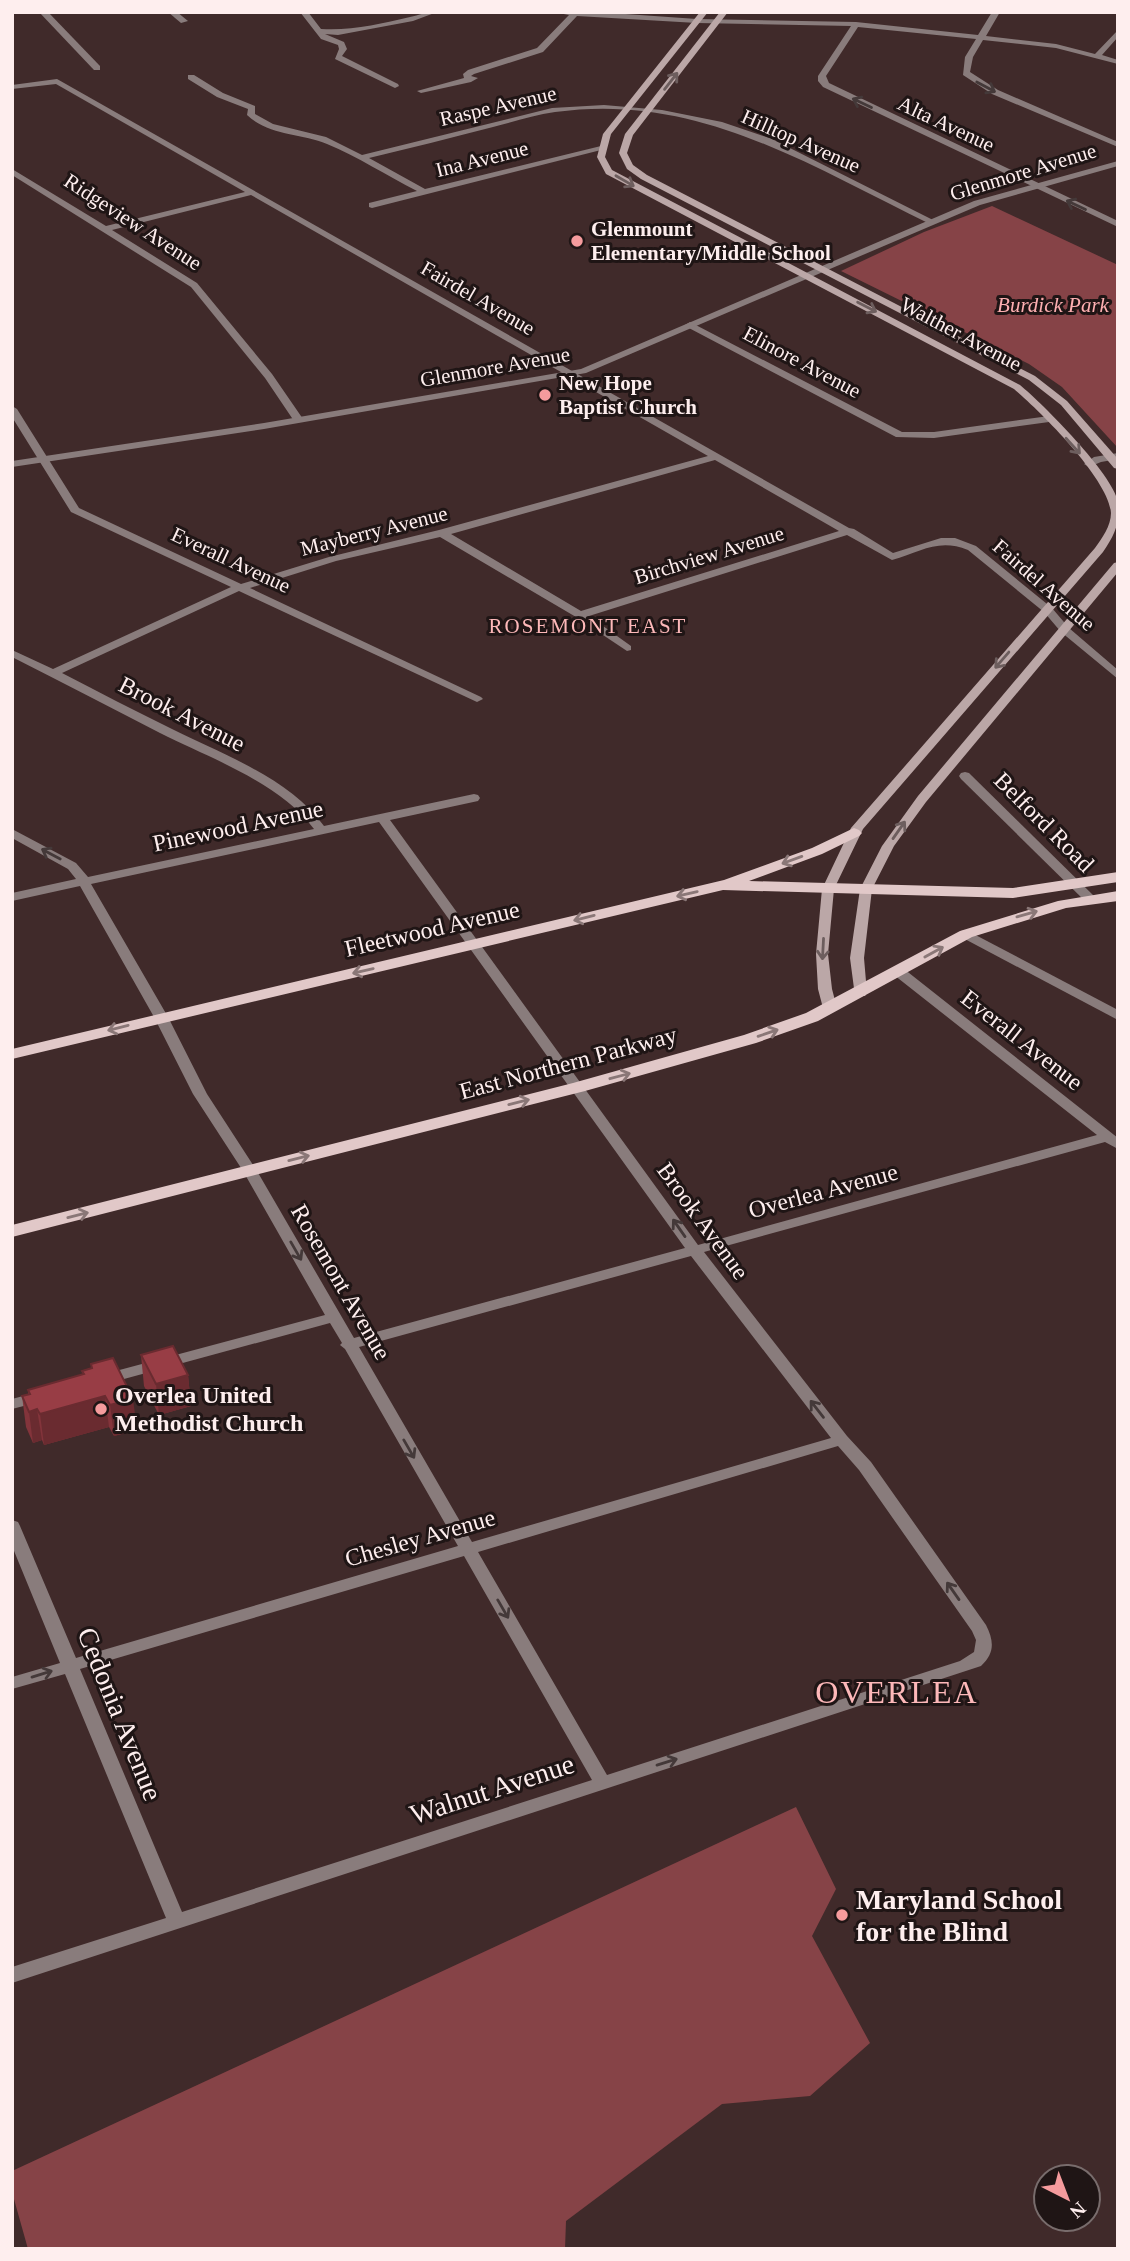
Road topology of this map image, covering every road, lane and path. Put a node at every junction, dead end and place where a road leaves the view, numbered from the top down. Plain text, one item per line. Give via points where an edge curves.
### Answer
1 (43, 12) edge
2 (172, 12) edge
3 (304, 12) edge
4 (433, 12) edge
5 (556, 12) edge
6 (704, 12) edge
7 (724, 12) edge
8 (996, 12) edge
9 (576, 13) edge
10 (184, 21) dead end
11 (697, 21) junction
12 (717, 22) junction
13 (856, 24) junction
14 (320, 31) junction
15 (1118, 32) edge
16 (981, 37) junction
17 (1098, 55) junction
18 (1118, 62) edge
19 (97, 68) dead end
20 (191, 77) dead end
21 (395, 86) dead end
22 (12, 87) edge
23 (421, 91) dead end
24 (628, 109) junction
25 (648, 110) junction
26 (1118, 145) edge
27 (601, 149) junction
28 (359, 158) junction
29 (1118, 163) edge
30 (12, 171) edge
31 (1035, 185) junction
32 (254, 192) junction
33 (425, 192) junction
34 (372, 205) dead end
35 (933, 222) junction
36 (1118, 224) edge
37 (106, 229) junction
38 (824, 269) junction
39 (806, 276) junction
40 (691, 325) junction
41 (572, 374) junction
42 (12, 409) edge
43 (298, 419) junction
44 (1049, 419) junction
45 (716, 457) junction
46 (1115, 460) edge
47 (44, 461) junction
48 (12, 464) edge
49 (1089, 464) junction
50 (850, 531) junction
51 (443, 533) junction
52 (1118, 565) edge
53 (238, 587) junction
54 (1048, 610) junction
55 (580, 615) junction
56 (1065, 630) junction
57 (628, 649) dead end
58 (12, 653) edge
59 (53, 673) junction
60 (1118, 676) edge
61 (477, 699) dead end
62 (965, 776) dead end
63 (474, 798) dead end
64 (382, 817) junction
65 (320, 829) junction
66 (12, 833) edge
67 (854, 833) junction
68 (1118, 877) edge
69 (83, 881) junction
70 (1075, 884) junction
71 (723, 886) junction
72 (828, 889) junction
73 (866, 889) junction
74 (1118, 896) edge
75 (12, 897) edge
76 (1091, 900) junction
77 (966, 934) junction
78 (473, 946) junction
79 (898, 972) junction
80 (860, 993) junction
81 (830, 1008) junction
82 (1118, 1016) edge
83 (161, 1017) junction
84 (12, 1054) edge
85 (579, 1087) junction
86 (1112, 1141) edge
87 (250, 1171) junction
88 (12, 1231) edge
89 (694, 1250) junction
90 (334, 1317) junction
91 (348, 1345) junction
92 (92, 1382) edge
93 (52, 1393) edge
94 (12, 1404) edge
95 (841, 1440) junction
96 (12, 1526) edge
97 (469, 1550) junction
98 (986, 1650) joint
99 (72, 1665) junction
100 (12, 1683) edge
101 (602, 1782) junction
102 (177, 1922) junction
103 (12, 1975) edge

1 - 19 street
2 - 10 street
3 - 14 street
4 - 14 street via 338,33
5 - 9 street
6 - 11 main road
7 - 12 main road, Walther Avenue
8 - 16 street
9 - 11 street
9 - 23 street via 541,50 468,80
11 - 12 street
11 - 24 main road
12 - 13 street
25 -> 12 main road, Walther Avenue
13 - 16 street
31 -> 13 street, Alta Avenue via 826,85 822,76
14 - 21 street via 341,44 338,57
15 - 17 street
16 - 17 street
16 -> 26 street via 966,73 983,86
17 - 18 street
20 - 28 street via 252,108 257,121 324,139
22 - 32 street, Fairdel Avenue via 58,81
24 - 25 street, Raspe Avenue
24 - 27 main road
24 - 28 street, Raspe Avenue via 552,110
25 - 35 street, Hilltop Avenue via 767,140
25 - 38 main road, Walther Avenue via 622,147 621,154 630,167
27 - 33 street, Ina Avenue
27 -> 39 main road, Walther Avenue via 603,164 620,179
28 - 33 street
29 - 31 street, Glenmore Avenue
30 - 37 street, Ridgeview Avenue
31 - 35 street, Glenmore Avenue
36 -> 31 street, Alta Avenue
32 - 37 street
32 - 41 street, Fairdel Avenue
33 - 34 street, Ina Avenue
35 - 38 street, Glenmore Avenue
37 - 43 street, Ridgeview Avenue via 194,285
38 - 39 street, Glenmore Avenue
38 - 46 main road, Walther Avenue via 1032,378 1064,403
39 - 40 street, Glenmore Avenue
39 -> 44 main road, Walther Avenue via 993,372 1031,398
40 - 41 street, Glenmore Avenue
40 - 44 street, Elinore Avenue via 896,433 934,435
41 - 43 street, Glenmore Avenue
41 - 45 street, Fairdel Avenue
42 - 47 street, Everall Avenue
43 - 47 street, Glenmore Avenue
44 -> 49 main road, Walther Avenue
45 - 50 street, Fairdel Avenue
45 - 51 street, Mayberry Avenue
46 - 49 street
47 - 48 street, Glenmore Avenue
47 - 53 street, Everall Avenue via 75,510
49 - 54 main road, Walther Avenue via 1115,503 1114,526
50 - 54 street, Fairdel Avenue via 892,557 955,541 972,548
50 - 55 street, Birchview Avenue
51 - 53 street, Mayberry Avenue
51 - 55 street
52 - 56 main road
53 - 59 street, Mayberry Avenue
53 - 61 street, Everall Avenue
54 - 56 street, Fairdel Avenue
54 -> 67 main road, Walther Avenue
55 - 57 street
56 - 60 street, Fairdel Avenue
73 -> 56 main road via 907,819
58 - 59 street, Brook Avenue
59 - 65 street, Brook Avenue via 277,790 313,816
62 - 70 street, Belford Road
63 - 64 street, Pinewood Avenue
64 - 65 street, Pinewood Avenue
64 - 78 street, Brook Avenue
65 - 69 street, Pinewood Avenue
69 -> 66 street, Rosemont Avenue via 72,866
67 -> 71 main road
67 - 72 main road, Walther Avenue
68 - 70 main road
69 - 75 street, Pinewood Avenue
69 - 83 street, Rosemont Avenue
70 - 73 main road via 1013,893
70 - 76 street, Belford Road
71 - 72 main road, Fleetwood Avenue
71 -> 78 main road, Fleetwood Avenue
72 - 73 main road, Fleetwood Avenue
72 -> 81 main road, Walther Avenue via 822,954
73 - 80 main road via 857,958
74 - 76 main road, East Northern Parkway
77 -> 76 main road, East Northern Parkway via 1028,913
79 -> 77 main road, East Northern Parkway
77 - 82 street
78 -> 83 main road, Fleetwood Avenue
78 - 85 street, Brook Avenue
79 - 80 main road, East Northern Parkway
79 - 86 street, Everall Avenue
80 - 81 main road, East Northern Parkway
85 -> 81 main road, East Northern Parkway via 750,1039
83 -> 84 main road, Fleetwood Avenue
83 - 87 street, Rosemont Avenue via 200,1094
87 -> 85 main road, East Northern Parkway
89 -> 85 street, Brook Avenue
86 - 89 street, Overlea Avenue
88 -> 87 main road, East Northern Parkway
87 -> 90 street, Rosemont Avenue
89 - 91 street, Overlea Avenue
95 -> 89 street, Brook Avenue
90 - 91 street, Rosemont Avenue
90 - 92 street
91 -> 97 street, Rosemont Avenue
93 - 94 street
95 - 97 street, Chesley Avenue
98 -> 95 street, Brook Avenue via 980,1629 865,1466
96 - 99 street, Cedonia Avenue
97 - 99 street, Chesley Avenue
97 -> 101 street, Rosemont Avenue
101 -> 98 street, Walnut Avenue via 937,1674 981,1658
100 -> 99 street, Chesley Avenue
99 - 102 street, Cedonia Avenue
101 - 102 street, Walnut Avenue
102 - 103 street, Walnut Avenue

